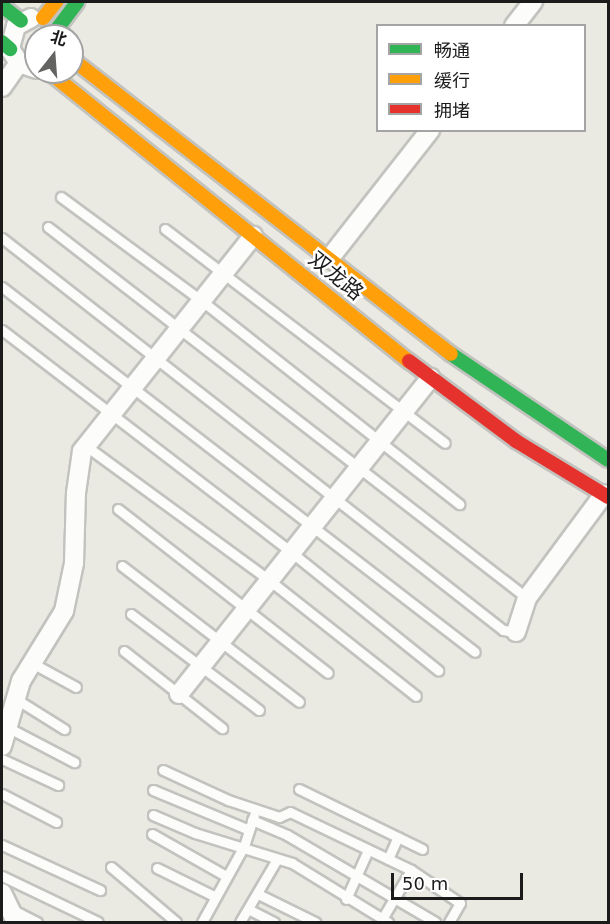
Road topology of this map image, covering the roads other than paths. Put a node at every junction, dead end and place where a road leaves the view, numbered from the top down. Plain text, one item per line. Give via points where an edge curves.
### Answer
1 (56, 2) edge
2 (77, 2) edge
3 (533, 2) edge
4 (2, 6) edge
5 (21, 21) junction
6 (35, 24) edge
7 (53, 24) edge
8 (57, 24) edge
9 (516, 24) edge
10 (17, 56) edge
11 (84, 68) edge
12 (64, 84) edge
13 (2, 87) edge
14 (428, 132) edge
15 (61, 197) dead end
16 (48, 227) dead end
17 (165, 229) dead end
18 (253, 236) junction
19 (2, 238) edge
20 (328, 258) junction
21 (224, 273) junction
22 (2, 287) edge
23 (202, 301) junction
24 (2, 330) edge
25 (178, 331) junction
26 (156, 359) junction
27 (430, 378) junction
28 (133, 387) junction
29 (404, 411) junction
30 (110, 416) junction
31 (381, 440) junction
32 (445, 443) dead end
33 (86, 446) junction
34 (609, 460) edge
35 (358, 469) junction
36 (606, 495) edge
37 (333, 499) junction
38 (459, 504) dead end
39 (118, 509) dead end
40 (313, 525) junction
41 (291, 552) junction
42 (122, 566) dead end
43 (269, 580) junction
44 (526, 598) junction
45 (247, 608) junction
46 (131, 614) dead end
47 (516, 633) joint
48 (221, 640) junction
49 (124, 651) dead end
50 (476, 652) dead end
51 (32, 663) junction
52 (200, 667) junction
53 (438, 670) dead end
54 (328, 673) dead end
55 (76, 687) dead end
56 (178, 694) junction
57 (416, 696) dead end
58 (16, 699) junction
59 (299, 702) dead end
60 (260, 710) dead end
61 (7, 727) junction
62 (222, 728) dead end
63 (64, 729) dead end
64 (2, 746) edge
65 (2, 759) edge
66 (74, 762) dead end
67 (163, 770) dead end
68 (58, 785) dead end
69 (299, 789) dead end
70 (153, 790) dead end
71 (2, 795) edge
72 (258, 809) junction
73 (153, 815) dead end
74 (56, 822) dead end
75 (250, 825) junction
76 (152, 834) dead end
77 (398, 837) junction
78 (2, 845) edge
79 (244, 846) junction
80 (368, 849) junction
81 (422, 849) dead end
82 (388, 859) junction
83 (276, 861) junction
84 (111, 867) dead end
85 (157, 868) dead end
86 (411, 870) junction
87 (2, 876) edge
88 (226, 876) junction
89 (356, 876) junction
90 (100, 890) dead end
91 (258, 894) junction
92 (214, 896) junction
93 (346, 899) junction
94 (394, 899) junction
95 (9, 908) edge
96 (250, 910) junction
97 (301, 920) edge
98 (385, 921) edge
99 (37, 922) edge
100 (98, 922) edge
101 (176, 922) edge
102 (202, 922) edge
103 (240, 922) edge
104 (274, 922) edge
105 (315, 922) edge
106 (435, 922) edge
107 (449, 922) edge

1 - 7 street
2 - 8 street
3 - 9 street
4 - 5 street
5 - 6 street
5 - 10 street via 11,33
10 - 13 street
11 - 20 street, 双龙路
12 - 18 street, 双龙路
14 - 20 street
15 - 23 lane
16 - 25 lane
17 - 21 lane
18 - 21 street
18 - 27 street, 双龙路
19 - 26 lane
20 - 34 street, 双龙路 via 480,376
21 - 23 street
21 - 29 lane
22 - 28 lane
23 - 25 street
23 - 31 lane
24 - 30 lane
25 - 26 street
25 - 35 lane
26 - 28 street
26 - 37 lane
27 - 29 street
27 - 36 street, 双龙路 via 516,441
28 - 30 street
28 - 40 lane
29 - 31 street
29 - 32 lane
30 - 33 street
30 - 41 lane
31 - 35 street
31 - 38 lane
33 - 43 lane
33 - 51 street via 76,493 74,563 64,611
35 - 37 street
35 - 44 lane
36 - 44 street
37 - 40 street
37 - 47 lane via 503,630
39 - 45 lane
40 - 41 street
40 - 50 lane
41 - 43 street
41 - 53 lane
42 - 48 lane
43 - 45 street
43 - 57 lane
44 - 47 street
45 - 48 street
45 - 54 lane
46 - 52 lane
48 - 52 street
48 - 59 lane
49 - 56 lane
51 - 55 lane
51 - 58 street
52 - 56 street
52 - 60 lane
56 - 62 lane
58 - 61 street
58 - 63 lane
61 - 64 street
61 - 66 lane
65 - 68 lane
67 - 72 lane
69 - 77 lane
70 - 75 lane
71 - 74 lane
72 - 75 lane
72 - 80 lane via 279,817 290,812
73 - 79 lane via 195,833
75 - 79 lane
75 - 89 lane via 287,835
76 - 88 lane
77 - 81 lane
77 - 82 lane
78 - 90 lane
79 - 83 lane
79 - 88 lane
80 - 82 lane
80 - 89 lane
82 - 86 lane
83 - 91 lane
83 - 93 lane via 292,863
84 - 101 lane
85 - 92 lane
86 - 94 lane
86 - 107 lane via 460,903
87 - 100 lane
88 - 92 lane
89 - 93 lane
89 - 94 lane
91 - 96 lane
91 - 97 lane
92 - 102 lane
93 - 98 lane
94 - 98 lane
94 - 106 lane
95 - 99 lane
96 - 103 lane
96 - 104 lane
97 - 105 lane

